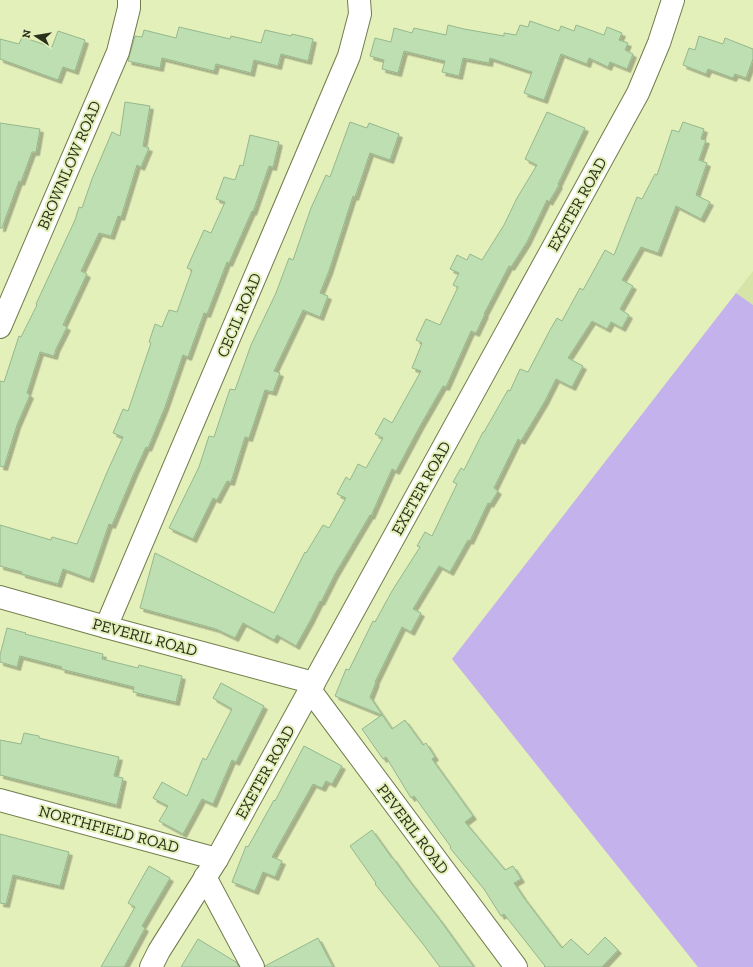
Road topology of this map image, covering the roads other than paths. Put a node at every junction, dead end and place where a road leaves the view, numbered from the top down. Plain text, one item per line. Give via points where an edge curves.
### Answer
1 (129, 0) edge
2 (359, 0) edge
3 (673, 0) edge
4 (0, 328) edge
5 (0, 597) edge
6 (106, 627) junction
7 (312, 687) junction
8 (0, 800) edge
9 (217, 859) junction
10 (205, 877) junction
11 (151, 967) edge
12 (253, 967) edge
13 (516, 967) edge

1 - 4 street, BROWNLOW ROAD via 118,52
2 - 6 street, CECIL ROAD via 360,14 349,56
3 - 7 street, EXETER ROAD via 659,43 638,93
5 - 6 street, PEVERIL ROAD
6 - 7 street, PEVERIL ROAD
7 - 9 street, EXETER ROAD
7 - 13 street, PEVERIL ROAD
8 - 9 street, NORTHFIELD ROAD
9 - 10 street, EXETER ROAD
10 - 11 street, EXETER ROAD
10 - 12 street

